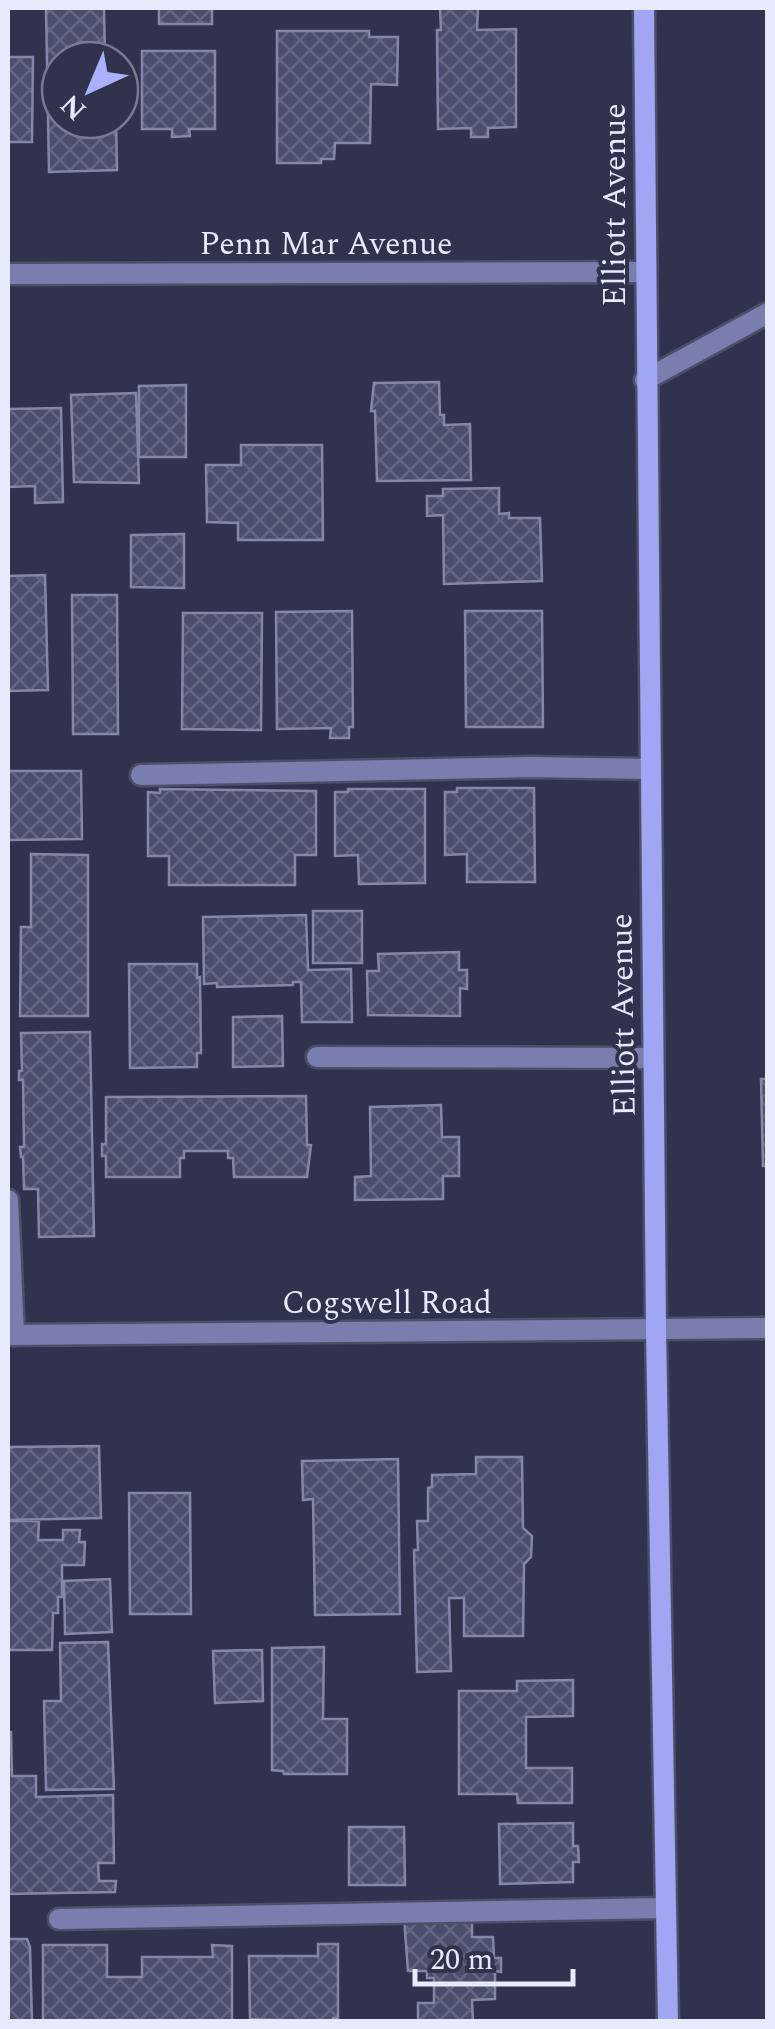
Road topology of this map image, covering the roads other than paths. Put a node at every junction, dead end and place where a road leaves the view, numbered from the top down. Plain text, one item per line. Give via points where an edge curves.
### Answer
1 (644, 8) edge
2 (644, 272) junction
3 (8, 274) edge
4 (768, 313) edge
5 (645, 380) junction
6 (650, 769) junction
7 (141, 775) dead end
8 (317, 1057) dead end
9 (653, 1058) junction
10 (8, 1200) edge
11 (768, 1328) edge
12 (656, 1330) junction
13 (11, 1335) edge
14 (666, 1908) junction
15 (60, 1918) dead end
16 (668, 2022) edge

1 - 2 street, Elliott Avenue
2 - 3 street, Penn Mar Avenue
2 - 5 street, Elliott Avenue
4 - 5 street
5 - 6 street, Elliott Avenue
6 - 7 street
6 - 9 street, Elliott Avenue
8 - 9 street
9 - 12 street, Elliott Avenue
10 - 13 street
11 - 12 street, Cogswell Road
12 - 13 street, Cogswell Road
12 - 14 street, Elliott Avenue
14 - 15 street
14 - 16 street, Elliott Avenue

